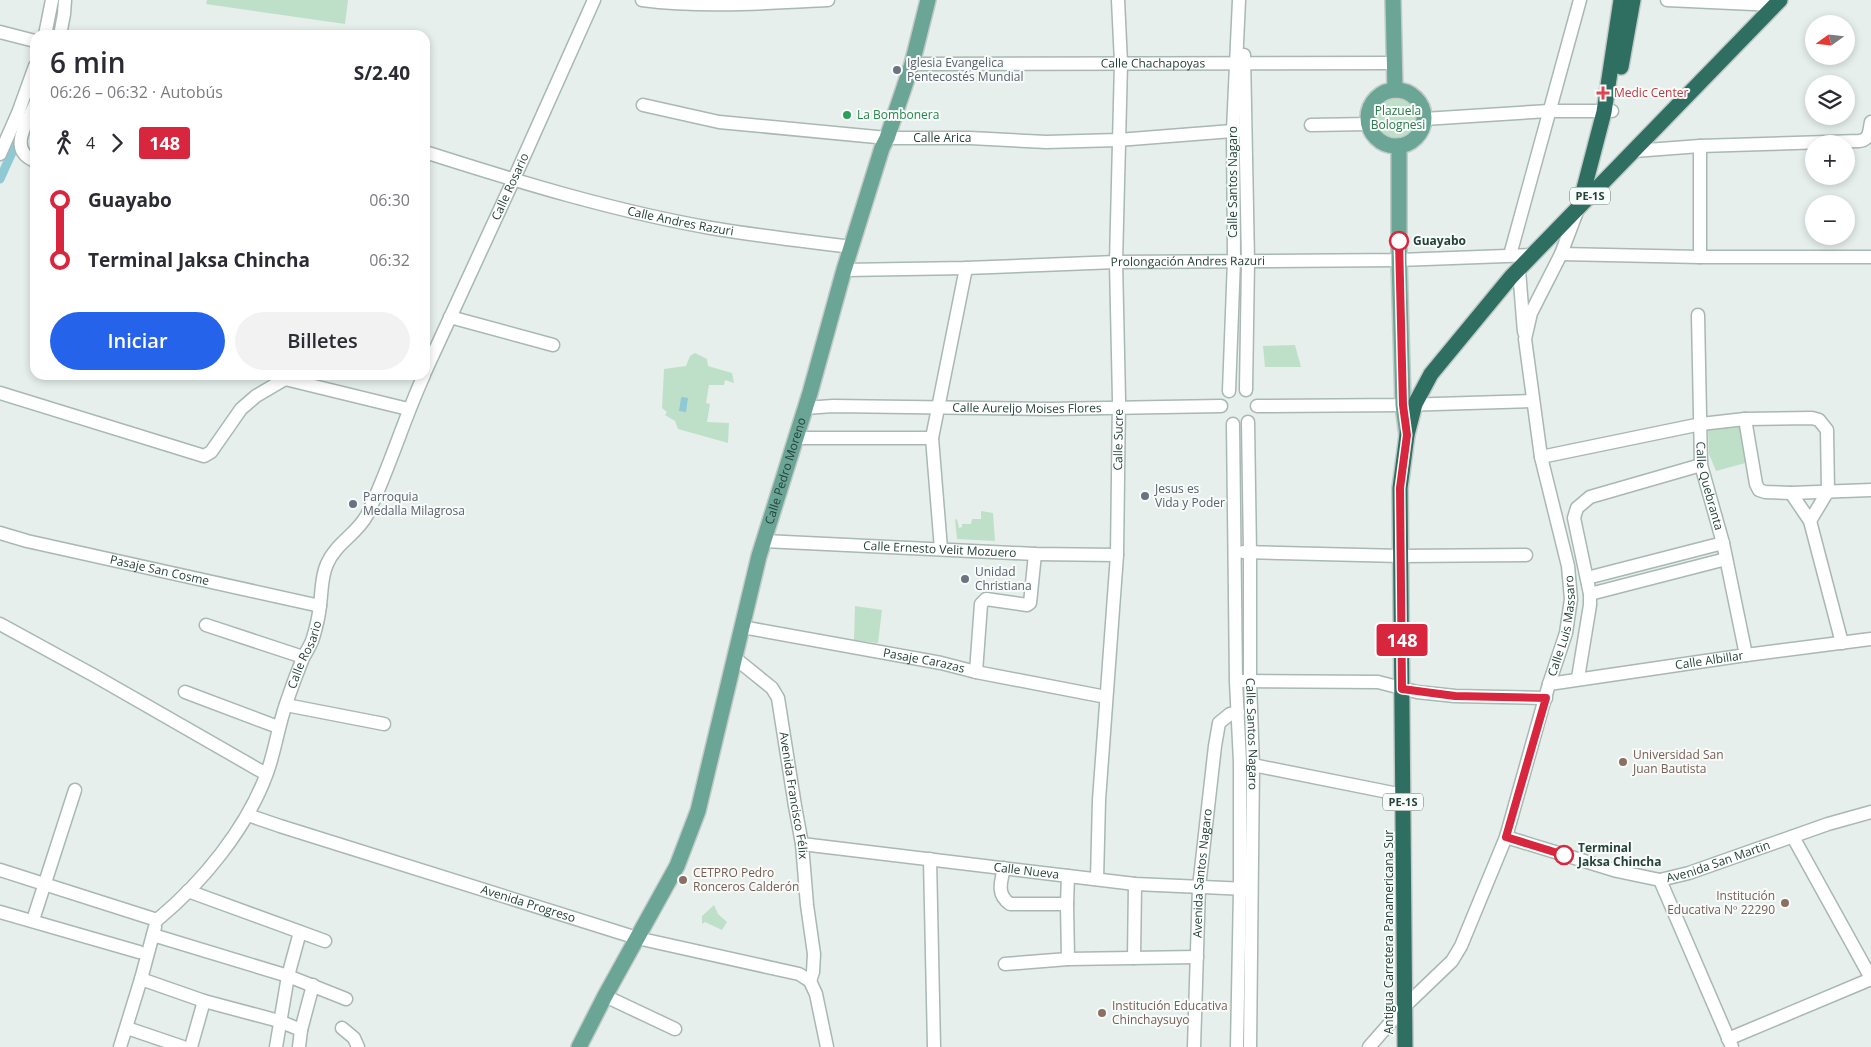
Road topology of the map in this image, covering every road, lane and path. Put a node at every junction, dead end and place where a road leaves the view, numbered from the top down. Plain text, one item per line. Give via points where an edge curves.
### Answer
1 (52, 0) edge
2 (65, 0) edge
3 (594, 0) edge
4 (642, 0) edge
5 (828, 0) edge
6 (928, 0) edge
7 (1118, 0) edge
8 (1238, 0) edge
9 (1246, 0) edge
10 (1394, 0) edge
11 (1580, 0) edge
12 (1621, 0) edge
13 (1633, 0) edge
14 (1667, 0) edge
15 (668, 2) edge
16 (681, 2) edge
17 (1777, 2) edge
18 (46, 30) edge
19 (61, 30) edge
20 (0, 32) edge
21 (30, 40) edge
22 (1394, 62) junction
23 (1121, 63) junction
24 (1240, 63) junction
25 (912, 64) junction
26 (30, 80) edge
27 (1395, 90) junction
28 (642, 105) dead end
29 (1549, 111) junction
30 (1608, 111) junction
31 (30, 116) edge
32 (1424, 119) junction
33 (1871, 122) edge
34 (1369, 124) junction
35 (1311, 125) dead end
36 (1239, 130) junction
37 (887, 138) junction
38 (1118, 140) junction
39 (1399, 146) junction
40 (1700, 146) junction
41 (1634, 151) junction
42 (0, 154) edge
43 (430, 154) edge
44 (30, 159) edge
45 (513, 181) junction
46 (1584, 202) junction
47 (851, 247) junction
48 (1560, 254) junction
49 (1510, 255) junction
50 (1532, 255) junction
51 (1700, 257) junction
52 (1871, 257) edge
53 (1234, 260) junction
54 (1399, 260) junction
55 (1248, 261) junction
56 (1116, 262) junction
57 (966, 268) junction
58 (844, 270) junction
59 (1518, 270) junction
60 (1698, 315) dead end
61 (450, 317) junction
62 (1525, 339) junction
63 (553, 345) dead end
64 (430, 361) edge
65 (280, 380) edge
66 (297, 380) edge
67 (421, 380) edge
68 (1246, 390) junction
69 (1229, 391) junction
70 (0, 393) edge
71 (810, 393) junction
72 (1532, 401) junction
73 (1409, 405) junction
74 (833, 406) junction
75 (1119, 406) junction
76 (1221, 406) junction
77 (1257, 406) junction
78 (805, 408) junction
79 (937, 408) junction
80 (408, 409) junction
81 (1745, 419) junction
82 (1248, 422) junction
83 (1233, 424) junction
84 (1701, 424) junction
85 (796, 438) junction
86 (932, 438) junction
87 (1541, 457) junction
88 (1701, 466) junction
89 (1871, 490) edge
90 (1828, 491) junction
91 (1791, 493) junction
92 (1810, 521) junction
93 (0, 533) edge
94 (764, 541) junction
95 (1723, 543) junction
96 (941, 549) junction
97 (1235, 552) junction
98 (1250, 553) junction
99 (1034, 554) junction
100 (1117, 555) junction
101 (1526, 555) dead end
102 (1401, 556) junction
103 (1726, 559) junction
104 (1587, 578) junction
105 (1590, 594) junction
106 (320, 606) junction
107 (0, 624) edge
108 (206, 625) dead end
109 (742, 626) junction
110 (1871, 639) edge
111 (1842, 643) junction
112 (1746, 655) junction
113 (304, 657) junction
114 (734, 658) junction
115 (976, 672) junction
116 (1578, 678) junction
117 (1250, 681) junction
118 (1236, 682) junction
119 (1549, 684) junction
120 (1402, 689) junction
121 (185, 692) dead end
122 (1106, 697) junction
123 (1546, 698) junction
124 (286, 704) junction
125 (1238, 712) junction
126 (384, 724) dead end
127 (278, 727) junction
128 (1253, 765) junction
129 (266, 774) junction
130 (75, 790) dead end
131 (1403, 796) junction
132 (1871, 812) edge
133 (248, 814) junction
134 (1506, 837) junction
135 (1793, 838) junction
136 (802, 844) junction
137 (930, 859) junction
138 (1004, 868) junction
139 (0, 870) edge
140 (1068, 876) junction
141 (1097, 879) junction
142 (1660, 880) junction
143 (45, 884) junction
144 (1135, 884) junction
145 (1199, 887) junction
146 (1246, 889) junction
147 (188, 891) junction
148 (1067, 904) junction
149 (0, 912) edge
150 (33, 920) junction
151 (157, 920) junction
152 (300, 932) junction
153 (153, 935) junction
154 (636, 938) junction
155 (325, 941) dead end
156 (139, 952) dead end
157 (1196, 957) junction
158 (1134, 958) junction
159 (1068, 959) junction
160 (1005, 964) dead end
161 (288, 976) junction
162 (141, 979) junction
163 (1871, 979) edge
164 (810, 981) junction
165 (313, 985) junction
166 (605, 996) junction
167 (346, 999) dead end
168 (204, 1001) junction
169 (1404, 1007) junction
170 (279, 1020) junction
171 (127, 1028) junction
172 (342, 1028) dead end
173 (675, 1029) dead end
174 (301, 1030) junction
175 (1730, 1043) edge
176 (120, 1047) edge
177 (183, 1047) edge
178 (191, 1047) edge
179 (276, 1047) edge
180 (299, 1047) edge
181 (358, 1047) edge
182 (580, 1047) edge
183 (827, 1047) edge
184 (934, 1047) edge
185 (1194, 1047) edge
186 (1237, 1047) edge
187 (1250, 1047) edge
188 (1369, 1047) edge
189 (1405, 1047) edge

1 - 18 street
2 - 19 street
3 - 45 street, Calle Rosario
4 - 15 street
5 - 16 street via 746,4
6 - 25 main road, Calle Pedro Moreno
7 - 23 street, Calle Sucre
8 - 24 street
9 - 24 street
10 - 22 main road
11 - 29 street
12 - 30 highway
13 - 30 highway
14 - 17 street
15 - 16 street
17 - 41 highway, Antigua Carretera Panamericana Sur / PE-1S
20 - 21 street
22 - 24 street, Calle Chachapoyas
22 - 27 main road
23 - 24 street, Calle Chachapoyas
23 - 25 street, Calle Chachapoyas
23 - 38 street, Calle Sucre
24 - 36 street, Calle Santos Nagaro
25 - 37 main road, Calle Pedro Moreno
26 - 42 street
27 - 32 main road via 1412,95 1419,102
27 - 34 main road via 1374,102
28 - 37 street, Calle Arica via 719,122
29 - 30 street
29 - 32 street
29 - 49 street
30 - 46 highway
31 - 44 street via 20,140 22,153
32 - 39 main road via 1420,134
33 - 40 street via 1868,137 1859,141
34 - 35 street
34 - 39 main road via 1377,138
36 - 38 street, Calle Arica
36 - 53 street, Calle Santos Nagaro
36 - 55 street, Calle Santos Nagaro
37 - 38 street, Calle Arica via 1046,142
37 - 47 main road, Calle Pedro Moreno
38 - 56 street, Calle Sucre
39 - 54 main road
40 - 41 street
40 - 51 street
41 - 46 highway, Antigua Carretera Panamericana Sur / PE-1S
43 - 45 street, Calle Andres Razuri
45 - 47 street, Calle Andres Razuri via 620,209 712,228
45 - 61 street, Calle Rosario
46 - 48 street, Calle Luis Massaro
46 - 50 highway, Antigua Carretera Panamericana Sur / PE-1S
47 - 58 main road, Calle Pedro Moreno
48 - 51 street
48 - 62 street, Calle Luis Massaro via 1531,312
49 - 50 street, Prolongación Andres Razuri
49 - 54 street, Prolongación Andres Razuri
50 - 59 highway, Antigua Carretera Panamericana Sur / PE-1S
51 - 52 street
53 - 55 street, Prolongación Andres Razuri
53 - 56 street, Prolongación Andres Razuri
53 - 69 street, Calle Santos Nagaro
54 - 55 street, Prolongación Andres Razuri
54 - 73 main road
55 - 68 street, Calle Santos Nagaro
56 - 57 street, Prolongación Andres Razuri
56 - 75 street, Calle Sucre
57 - 58 street, Prolongación Andres Razuri
57 - 79 street
58 - 71 main road, Calle Pedro Moreno
59 - 62 street, Calle Luis Massaro
59 - 73 highway, Antigua Carretera Panamericana Sur / PE-1S
60 - 84 street, Calle Quebranta
61 - 63 street
61 - 64 street, Calle Rosario
62 - 72 street, Calle Luis Massaro
65 - 70 street via 241,409 207,455 200,456
66 - 80 street
67 - 80 street, Calle Rosario
68 - 69 street
68 - 77 street via 1255,397
69 - 76 street
71 - 74 street
71 - 78 main road, Calle Pedro Moreno
72 - 73 street
72 - 87 street, Calle Luis Massaro
73 - 77 street
73 - 102 highway, Antigua Carretera Panamericana Sur / PE-1S via 1400,488
74 - 78 street, Calle Aureljo Moises Flores
74 - 79 street, Calle Aureljo Moises Flores
75 - 76 street, Calle Aureljo Moises Flores
75 - 79 street, Calle Aureljo Moises Flores
75 - 100 street, Calle Sucre
76 - 83 street via 1225,418
77 - 82 street
78 - 85 main road, Calle Pedro Moreno
79 - 86 street
80 - 106 street, Calle Rosario via 366,516 327,563
81 - 84 street
81 - 90 street via 1819,420 1827,430
81 - 91 street via 1759,490
82 - 83 street
82 - 98 street, Calle Santos Nagaro
83 - 97 street, Calle Santos Nagaro
84 - 87 street
84 - 88 street, Calle Quebranta
85 - 86 street
85 - 94 main road, Calle Pedro Moreno
86 - 96 street
87 - 119 street, Calle Luis Massaro via 1568,566 1571,599 1566,633
88 - 95 street, Calle Quebranta
88 - 104 street via 1590,497 1577,508 1574,518
89 - 90 street
90 - 91 street
90 - 92 street
91 - 92 street
92 - 111 street
93 - 106 street, Pasaje San Cosme
94 - 96 street, Calle Ernesto Velit Mozuero
94 - 109 main road, Calle Pedro Moreno
95 - 103 street, Calle Quebranta
95 - 104 street
96 - 99 street, Calle Ernesto Velit Mozuero
97 - 98 street
97 - 118 street, Calle Santos Nagaro
98 - 102 street
98 - 117 street, Calle Santos Nagaro
99 - 100 street, Calle Ernesto Velit Mozuero
99 - 115 street via 1030,603 986,599 981,604
100 - 122 street, Calle Sucre
101 - 102 street
102 - 120 highway, Antigua Carretera Panamericana Sur / PE-1S
103 - 105 street
103 - 112 street, Calle Quebranta
104 - 105 street
105 - 116 street
106 - 113 street, Calle Rosario via 312,641
107 - 129 street
108 - 113 street
109 - 114 main road, Calle Pedro Moreno
109 - 115 street, Pasaje Carazas
110 - 111 street, Calle Albillar
111 - 112 street, Calle Albillar
112 - 116 street, Calle Albillar
113 - 124 street, Calle Rosario
114 - 136 street, Avenida Francisco Félix via 772,688 778,698
114 - 154 main road, Calle Pedro Moreno via 698,811 677,866
115 - 122 street, Pasaje Carazas
116 - 119 street, Calle Albillar
117 - 118 street
117 - 120 street via 1378,682
117 - 128 street, Calle Santos Nagaro
118 - 125 street, Calle Santos Nagaro
119 - 123 street, Calle Luis Massaro
120 - 123 street via 1455,696
120 - 131 highway, Antigua Carretera Panamericana Sur / PE-1S
121 - 127 street
122 - 141 street, Calle Sucre
123 - 134 street, Calle Luis Massaro
124 - 126 street
124 - 127 street, Calle Rosario
125 - 145 street, Avenida Santos Nagaro via 1219,723
125 - 146 street, Calle Santos Nagaro
127 - 129 street, Calle Rosario
128 - 131 street
128 - 146 street, Calle Santos Nagaro
129 - 133 street, Calle Rosario
130 - 143 street
131 - 169 highway, Antigua Carretera Panamericana Sur / PE-1S
132 - 135 street, Avenida San Martin
133 - 147 street, Calle Rosario
133 - 154 street, Avenida Progreso
134 - 142 street, Avenida San Martin via 1617,871
134 - 169 street, Calle Luis Massaro via 1457,953
135 - 142 street, Avenida San Martin
135 - 163 street
136 - 137 street, Calle Nueva
136 - 164 street, Avenida Francisco Félix via 814,954
137 - 138 street, Calle Nueva
137 - 184 street
138 - 140 street, Calle Nueva
138 - 148 street via 1000,889 1010,904
139 - 143 street
140 - 141 street, Calle Nueva
140 - 148 street
141 - 144 street, Calle Nueva
142 - 175 street
143 - 150 street
143 - 151 street
144 - 145 street, Calle Nueva
144 - 158 street
145 - 146 street, Calle Nueva
145 - 157 street, Avenida Santos Nagaro
146 - 186 street, Calle Santos Nagaro
146 - 187 street, Calle Santos Nagaro
147 - 151 street, Calle Rosario
147 - 152 street
148 - 159 street
149 - 150 street
150 - 156 street
151 - 153 street
152 - 155 street
152 - 161 street
153 - 161 street
153 - 162 street
154 - 164 street, Avenida Progreso via 799,974
154 - 166 main road, Calle Pedro Moreno
157 - 158 street
157 - 185 street, Avenida Santos Nagaro
158 - 159 street
159 - 160 street
161 - 165 street
161 - 170 street
162 - 168 street
162 - 171 street
163 - 175 street
164 - 183 street via 816,994
165 - 167 street
165 - 174 street
166 - 173 street
166 - 182 main road, Calle Pedro Moreno
168 - 170 street
168 - 178 street
169 - 188 street, Calle Luis Massaro
169 - 189 highway, Antigua Carretera Panamericana Sur / PE-1S
170 - 174 street
170 - 179 street
171 - 176 street
171 - 177 street
172 - 181 street via 354,1038
174 - 180 street

